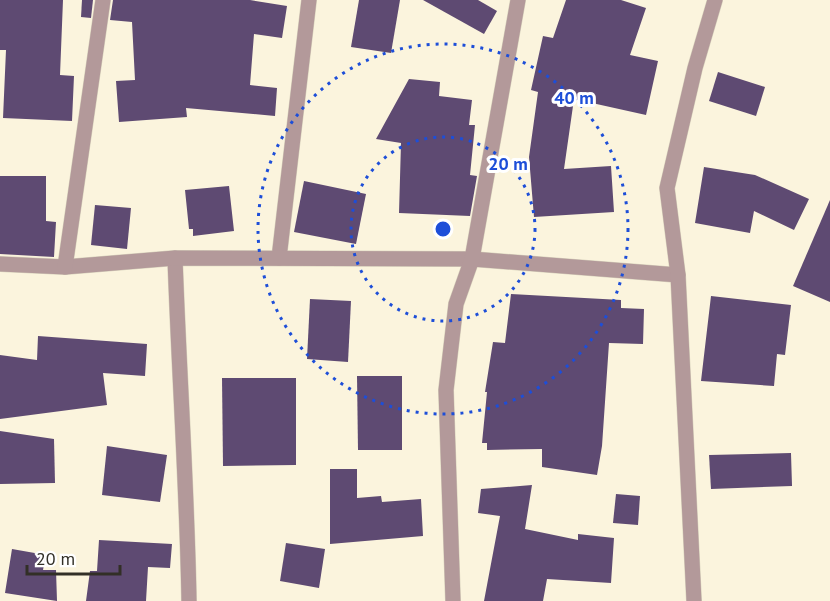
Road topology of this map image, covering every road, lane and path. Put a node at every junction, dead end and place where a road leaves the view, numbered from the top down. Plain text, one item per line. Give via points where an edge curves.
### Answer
1 (103, 0) edge
2 (309, 0) edge
3 (518, 0) edge
4 (715, 0) edge
5 (176, 258) junction
6 (279, 258) junction
7 (472, 259) junction
8 (0, 264) edge
9 (65, 267) junction
10 (678, 275) junction
11 (189, 601) edge
12 (453, 601) edge
13 (694, 601) edge

1 - 9 street
2 - 6 street
3 - 7 street
4 - 10 street via 667,188
5 - 6 street
5 - 9 street
5 - 11 street
6 - 7 street
7 - 10 street
7 - 12 street via 456,304 446,390
8 - 9 street
10 - 13 street

